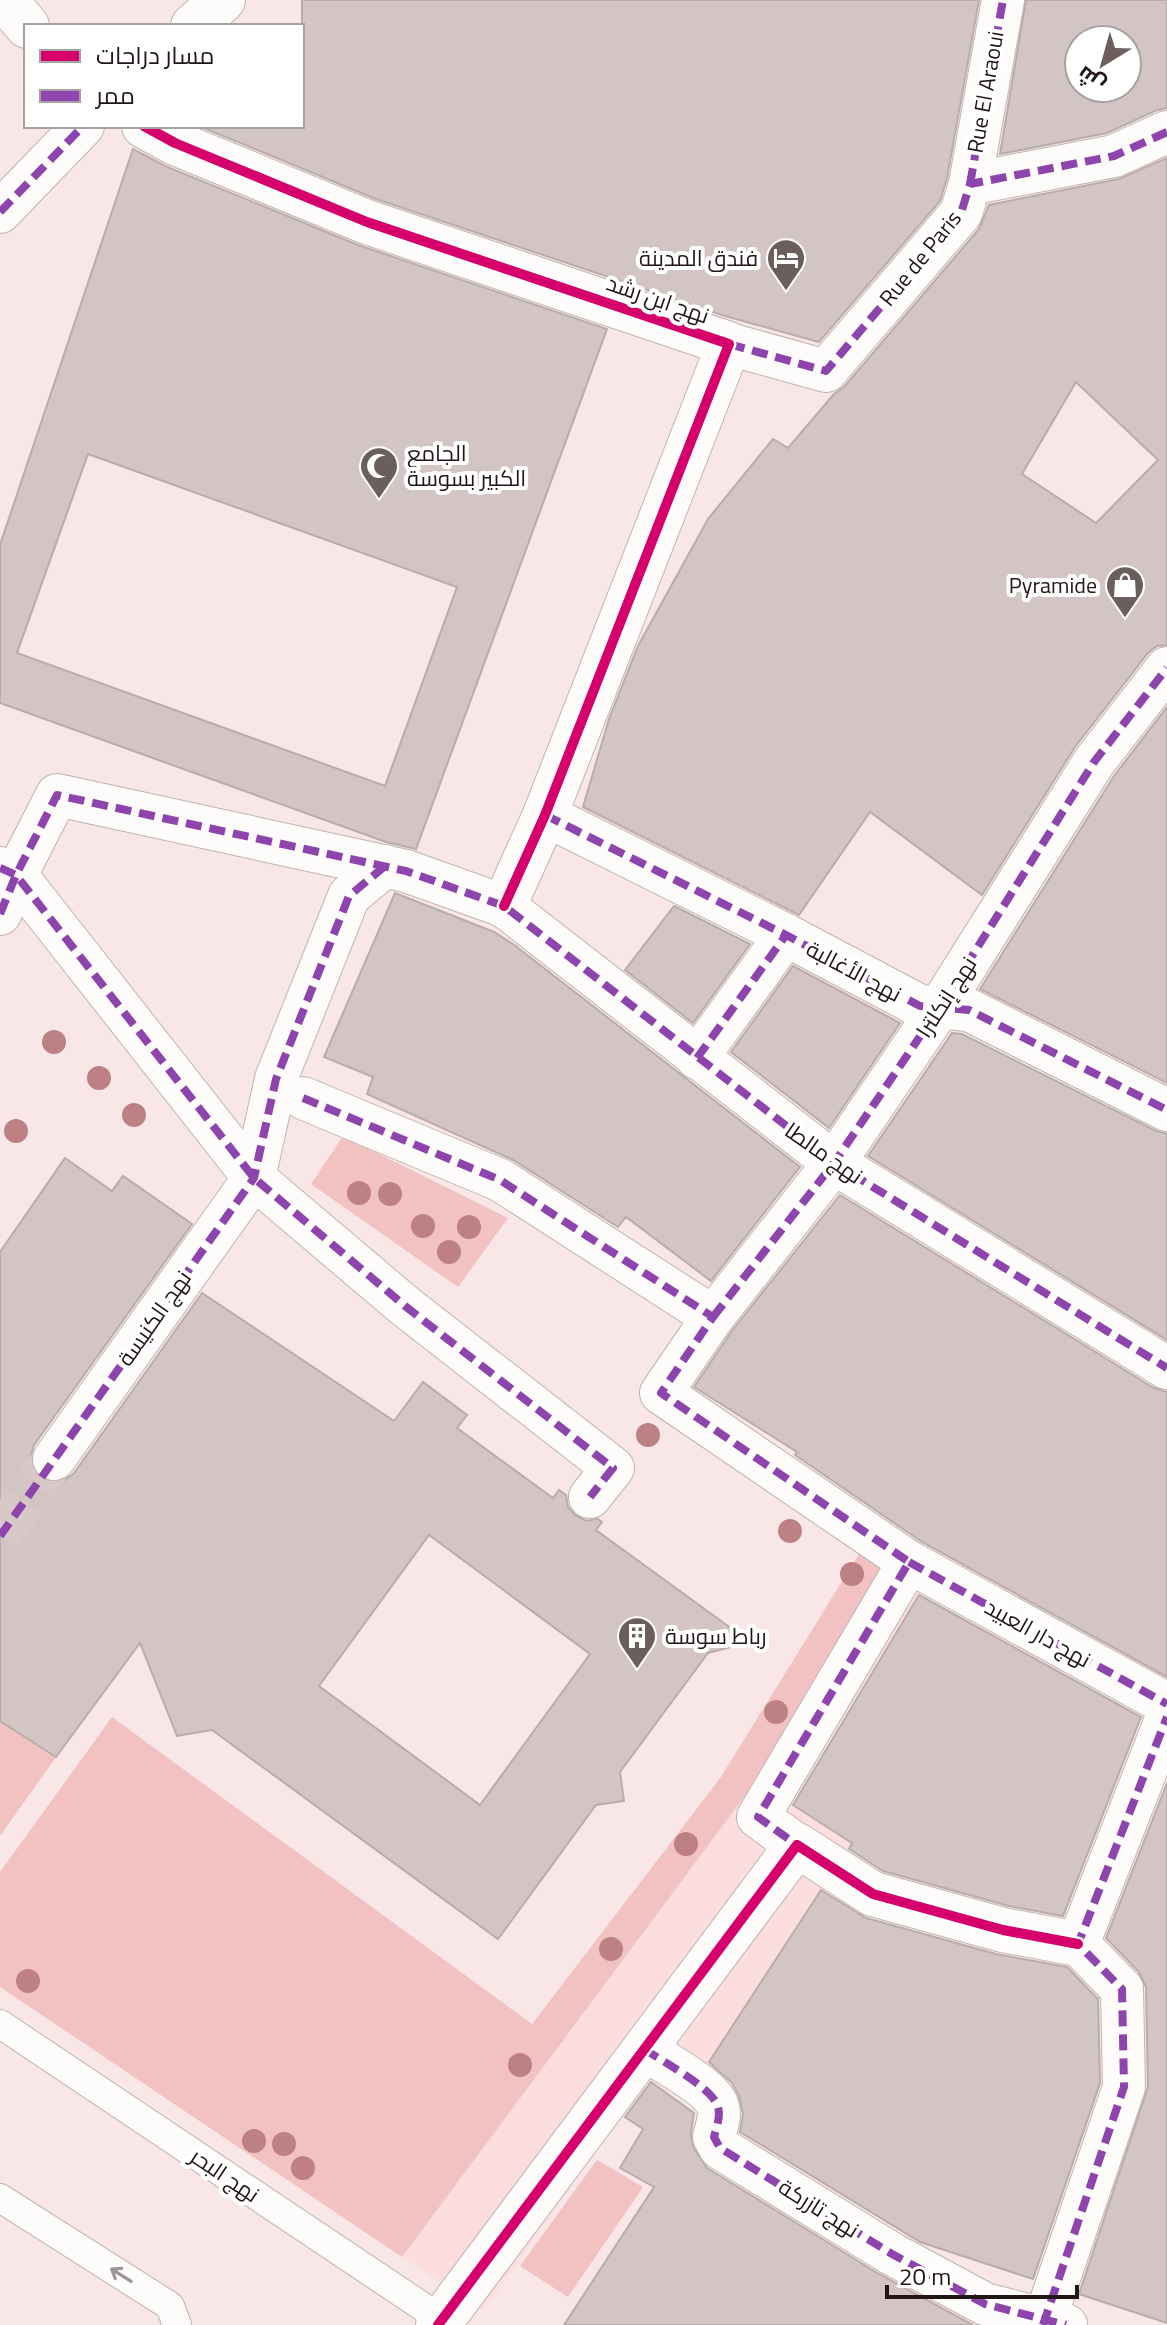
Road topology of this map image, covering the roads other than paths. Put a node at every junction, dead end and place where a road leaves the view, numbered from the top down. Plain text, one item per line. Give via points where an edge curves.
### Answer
1 (5, 0) edge
2 (223, 0) edge
3 (1003, 0) edge
4 (25, 24) edge
5 (195, 24) edge
6 (81, 128) edge
7 (148, 128) edge
8 (1167, 132) edge
9 (970, 184) junction
10 (0, 212) edge
11 (729, 344) junction
12 (1167, 668) edge
13 (545, 815) junction
14 (385, 866) junction
15 (8, 872) edge
16 (504, 906) junction
17 (0, 914) edge
18 (786, 935) junction
19 (940, 1007) junction
20 (697, 1058) junction
21 (303, 1098) dead end
22 (1167, 1110) edge
23 (834, 1163) junction
24 (254, 1178) junction
25 (713, 1317) junction
26 (1167, 1368) edge
27 (54, 1459) tunnel mouth
28 (590, 1497) dead end
29 (909, 1562) junction
30 (1167, 1704) edge
31 (1167, 1717) edge
32 (797, 1845) junction
33 (1078, 1944) junction
34 (0, 2024) edge
35 (644, 2049) junction
36 (0, 2198) edge
37 (443, 2323) edge
38 (1051, 2323) edge
39 (177, 2325) edge

1 - 4 street
2 - 5 street
3 - 9 street, Rue El Araoui
6 - 10 street
7 - 11 street, نهج ابن رشد via 367,222
8 - 9 street, Rue de Paris via 1114,156
9 - 11 street, Rue de Paris via 961,213 826,371
11 - 13 street, نهج ابن رشد
12 - 19 street, نهج إنكلترا via 1094,762
13 - 16 street, نهج ابن رشد
13 - 18 street, نهج الأغالبة
14 - 15 street, نهج مالطا via 57,795
14 - 16 street, نهج مالطا
14 - 24 street via 349,896 276,1079
15 - 17 street
15 - 24 street
16 - 20 street, نهج مالطا
18 - 19 street, نهج الأغالبة via 920,1006
18 - 20 street
19 - 22 street, نهج الأغالبة via 969,1010
19 - 23 street, نهج إنكلترا
20 - 23 street, نهج مالطا
21 - 25 street via 500,1180
23 - 25 street, نهج إنكلترا
23 - 26 street, نهج مالطا
24 - 27 street, نهج الكنيسة
24 - 28 street via 405,1306 613,1468
25 - 29 street, نهج دار العبيد via 661,1393
29 - 30 street, نهج دار العبيد
29 - 32 street via 758,1817
31 - 33 street
32 - 33 street via 873,1894 1003,1930
32 - 35 street
33 - 38 street via 1122,1989 1124,2087
34 - 37 lane, نهج البحر
35 - 37 street
35 - 38 street, نهج تازركة via 718,2103 714,2137 720,2148 892,2254 985,2304
39 -> 36 lane via 170,2306

